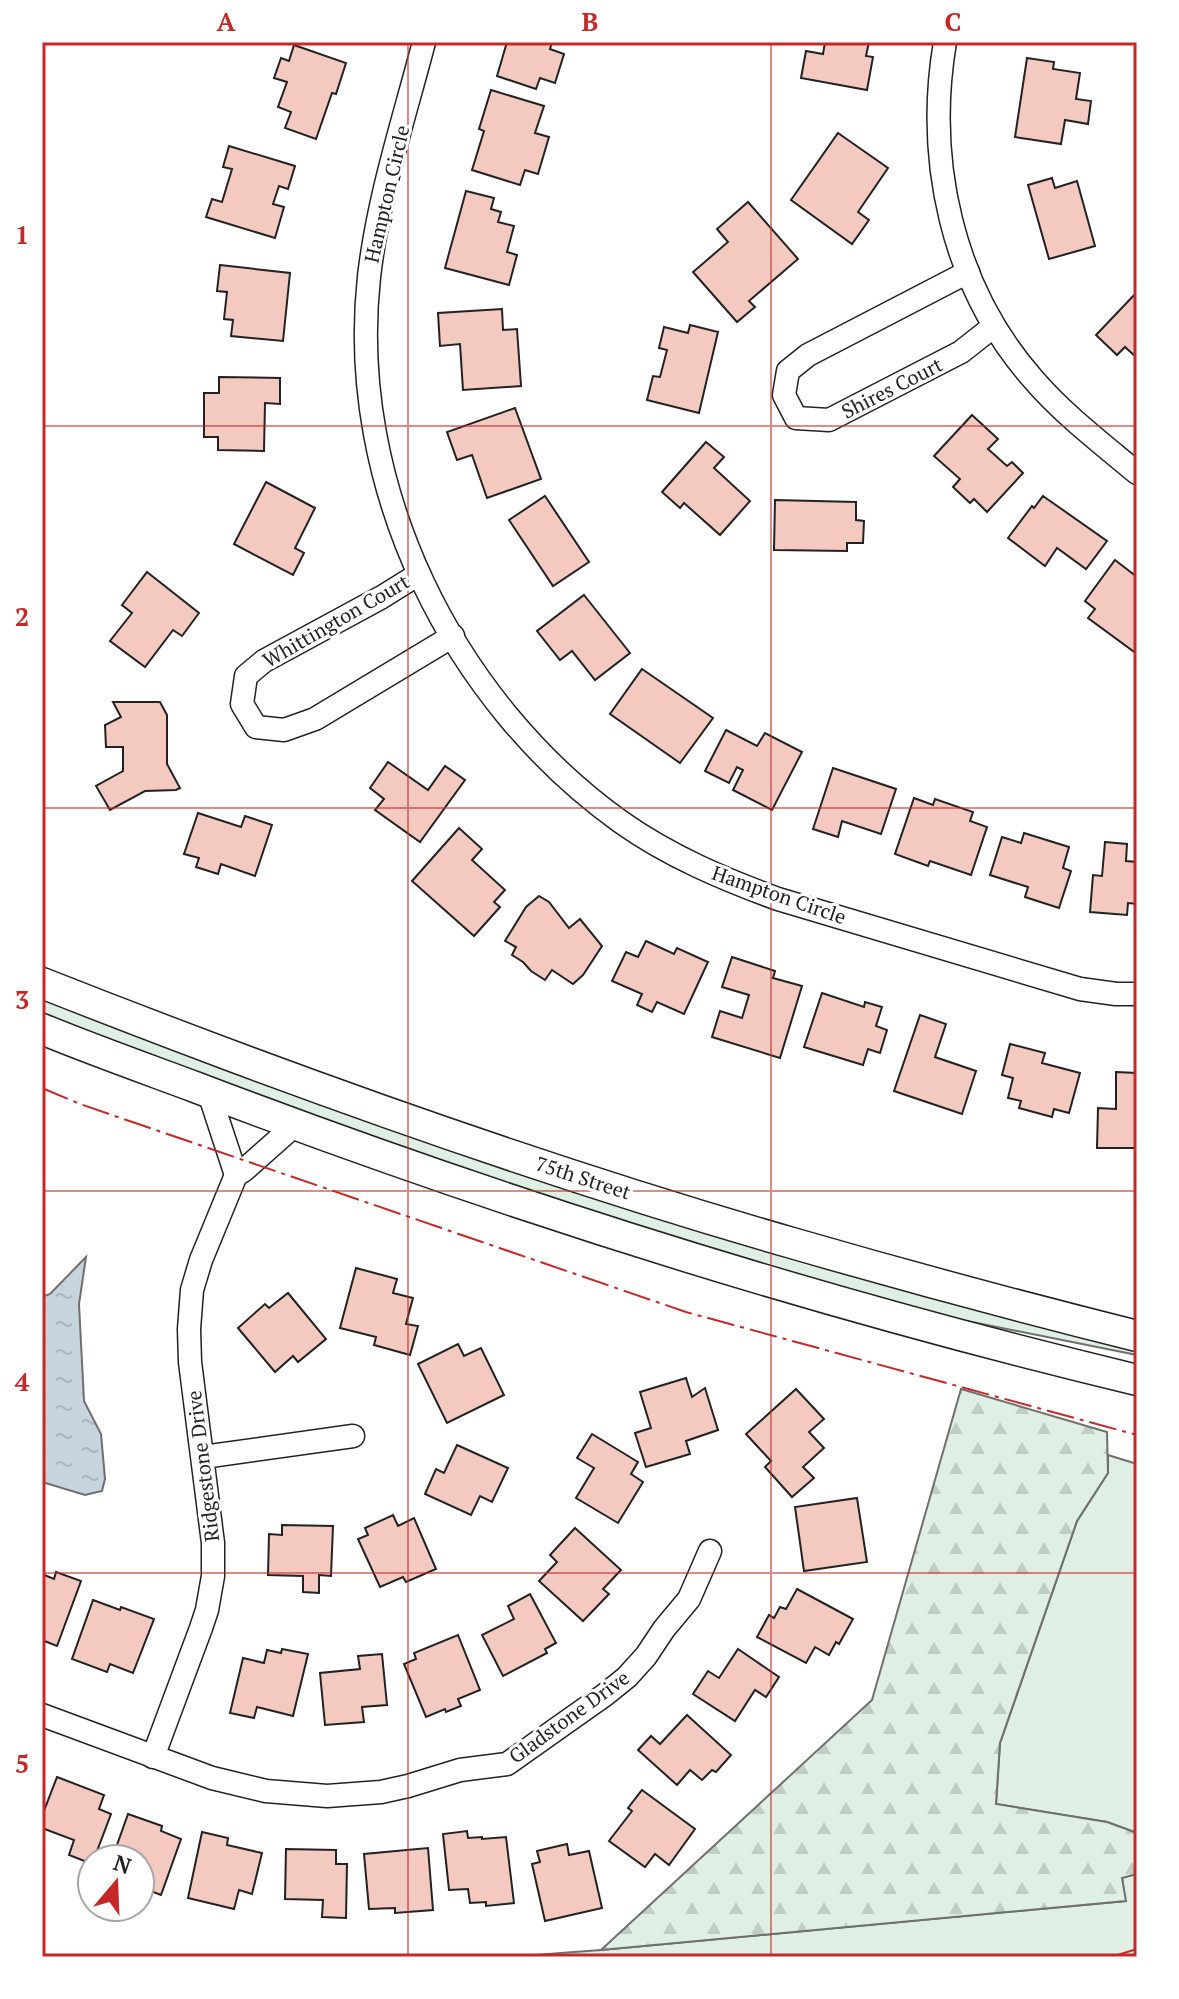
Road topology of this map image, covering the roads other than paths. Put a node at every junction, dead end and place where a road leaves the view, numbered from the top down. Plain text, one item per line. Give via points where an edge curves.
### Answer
1 (424, 42) edge
2 (945, 42) edge
3 (968, 272) junction
4 (994, 326) junction
5 (1137, 473) edge
6 (419, 574) junction
7 (453, 636) junction
8 (42, 983) edge
9 (1137, 994) edge
10 (42, 1029) edge
11 (209, 1093) junction
12 (295, 1125) junction
13 (236, 1175) junction
14 (1137, 1336) edge
15 (1137, 1380) edge
16 (353, 1436) dead end
17 (203, 1457) junction
18 (710, 1551) dead end
19 (42, 1715) edge
20 (153, 1757) junction

1 - 6 street, Hampton Circle via 378,219 367,339 381,459
2 - 3 street via 940,159
3 - 4 street
3 - 4 street, Shires Court via 808,355 788,371 784,395 796,418 829,420 961,352
4 - 5 street via 1033,379
6 - 7 street, Hampton Circle
6 - 7 street, Whittington Court via 264,661 246,676 242,704 256,727 284,730 315,719
7 - 9 street, Hampton Circle via 506,714 546,759 624,824 675,855 778,899 1080,989
8 - 14 main road, 75th Street via 532,1162 791,1243
10 - 11 main road
11 - 12 main road
11 - 13 street
12 - 13 street, Ridgestone Drive
12 - 15 main road via 708,1263
13 - 17 street, Ridgestone Drive via 192,1290 190,1362
16 - 17 street
17 - 20 street, Ridgestone Drive via 213,1576 204,1619
18 - 20 street, Gladstone Drive via 689,1599 627,1677 507,1764 460,1770 381,1792 327,1796 239,1786
19 - 20 street, Gladstone Drive

